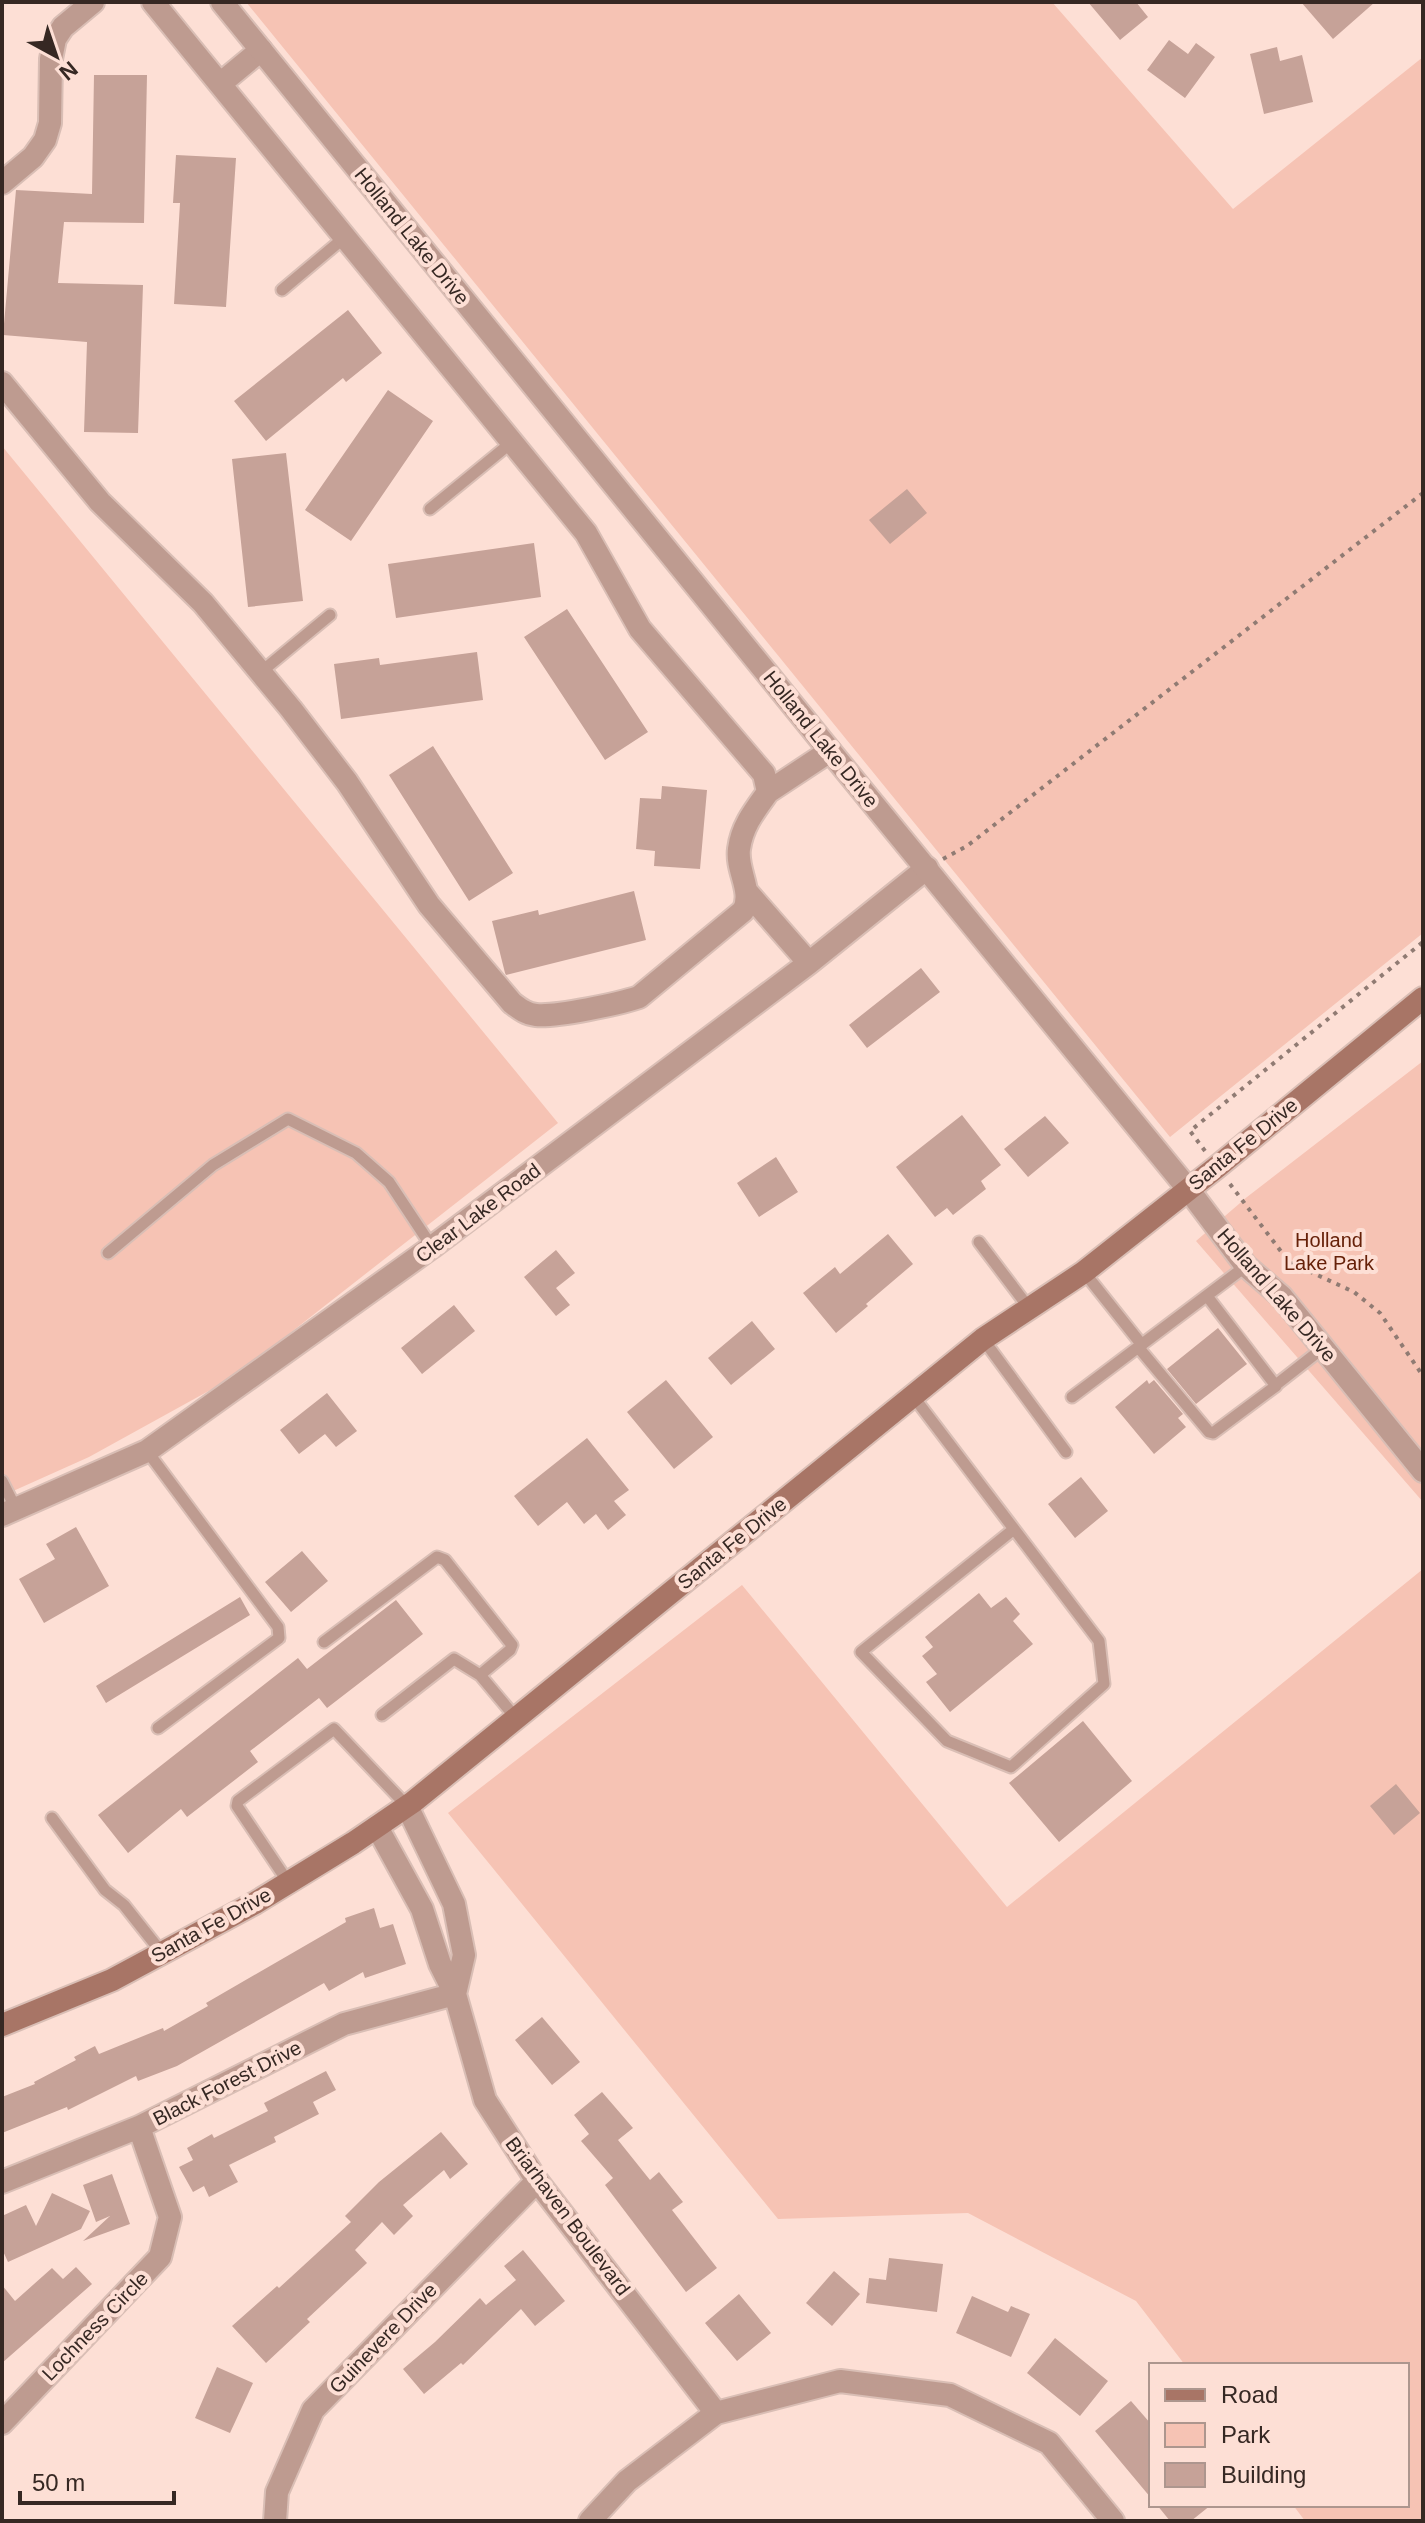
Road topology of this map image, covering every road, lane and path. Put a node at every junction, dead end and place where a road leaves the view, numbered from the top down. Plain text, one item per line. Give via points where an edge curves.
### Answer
1 (93, 2) edge
2 (153, 2) edge
3 (222, 2) edge
4 (261, 50) junction
5 (220, 84) junction
6 (2, 183) edge
7 (345, 237) junction
8 (282, 290) dead end
9 (2, 383) edge
10 (512, 442) junction
11 (1423, 493) edge
12 (430, 509) dead end
13 (330, 615) dead end
14 (261, 672) junction
15 (830, 751) junction
16 (768, 792) junction
17 (927, 868) junction
18 (747, 892) junction
19 (1423, 942) edge
20 (809, 963) junction
21 (1423, 998) edge
22 (1217, 1167) junction
23 (1188, 1189) junction
24 (979, 1242) dead end
25 (432, 1247) junction
26 (108, 1253) dead end
27 (1246, 1266) junction
28 (1084, 1272) junction
29 (1207, 1296) junction
30 (1029, 1308) junction
31 (983, 1339) junction
32 (1140, 1346) junction
33 (1323, 1348) junction
34 (1423, 1376) edge
35 (1277, 1384) junction
36 (913, 1396) junction
37 (1072, 1397) dead end
38 (147, 1451) junction
39 (1066, 1452) dead end
40 (1423, 1471) edge
41 (2, 1481) edge
42 (9, 1512) edge
43 (1014, 1529) junction
44 (324, 1642) dead end
45 (480, 1675) junction
46 (382, 1715) dead end
47 (516, 1718) junction
48 (158, 1728) dead end
49 (407, 1806) junction
50 (52, 1818) dead end
51 (377, 1827) junction
52 (288, 1882) junction
53 (162, 1953) junction
54 (455, 1994) junction
55 (2, 2025) edge
56 (139, 2127) junction
57 (537, 2181) junction
58 (2, 2182) edge
59 (716, 2413) junction
60 (2, 2423) edge
61 (275, 2521) edge
62 (590, 2521) edge
63 (1113, 2521) edge

1 - 6 street via 55,39 45,140
2 - 5 street
3 - 4 street, Holland Lake Drive
4 - 5 street
4 - 15 street, Holland Lake Drive
5 - 7 street
7 - 8 lane
7 - 10 street
9 - 14 street via 100,502 203,603
10 - 12 lane
10 - 16 street via 586,533 640,629 764,774
11 - 17 path via 967,846
13 - 14 lane
14 - 18 street via 347,782 429,905 523,1011 548,1015 639,997 743,911
15 - 16 street
15 - 17 street, Holland Lake Drive
16 - 18 street via 743,832 739,850
17 - 20 street, Clear Lake Road
17 - 23 street, Holland Lake Drive
18 - 20 street
19 - 22 path via 1190,1131
20 - 25 street, Clear Lake Road
21 - 22 main road, Santa Fe Drive
22 - 23 main road, Santa Fe Drive
22 - 34 path via 1289,1262 1354,1292 1380,1313
23 - 27 street, Holland Lake Drive
23 - 28 main road, Santa Fe Drive
24 - 30 lane
25 - 26 lane via 378,1172 356,1153 288,1119 213,1165
25 - 38 street, Clear Lake Road
27 - 29 lane
27 - 33 street, Holland Lake Drive via 1281,1296
28 - 30 main road, Santa Fe Drive
28 - 32 lane
29 - 32 lane
29 - 35 lane
30 - 31 main road, Santa Fe Drive
31 - 36 main road, Santa Fe Drive
31 - 39 lane
32 - 35 lane via 1209,1432
32 - 37 lane
33 - 35 lane
33 - 40 street, Holland Lake Drive
36 - 43 lane
36 - 47 main road, Santa Fe Drive
38 - 42 street, Clear Lake Road
38 - 48 lane via 278,1627 279,1638
41 - 42 lane
43 - 43 lane via 861,1652 947,1741 1011,1767 1104,1684 1099,1641
44 - 45 lane via 437,1557 445,1560 512,1645
45 - 46 lane via 454,1659
45 - 47 lane
47 - 49 main road, Santa Fe Drive
49 - 51 main road, Santa Fe Drive
49 - 52 lane via 334,1729 238,1801
49 - 54 street via 454,1904 464,1955
50 - 53 lane via 105,1890 124,1905
51 - 52 main road, Santa Fe Drive
51 - 54 street, Briarhaven Boulevard via 422,1909
52 - 53 main road, Santa Fe Drive
53 - 55 main road, Santa Fe Drive via 112,1980
54 - 56 street, Black Forest Drive via 344,2024
54 - 57 street, Briarhaven Boulevard via 485,2100
56 - 58 street, Black Forest Drive
56 - 60 street, Lochness Circle via 170,2217 160,2257
57 - 59 street, Briarhaven Boulevard
57 - 61 street, Guinevere Drive via 313,2410 277,2492
59 - 62 street via 627,2481
59 - 63 street via 840,2381 950,2395 1049,2443

